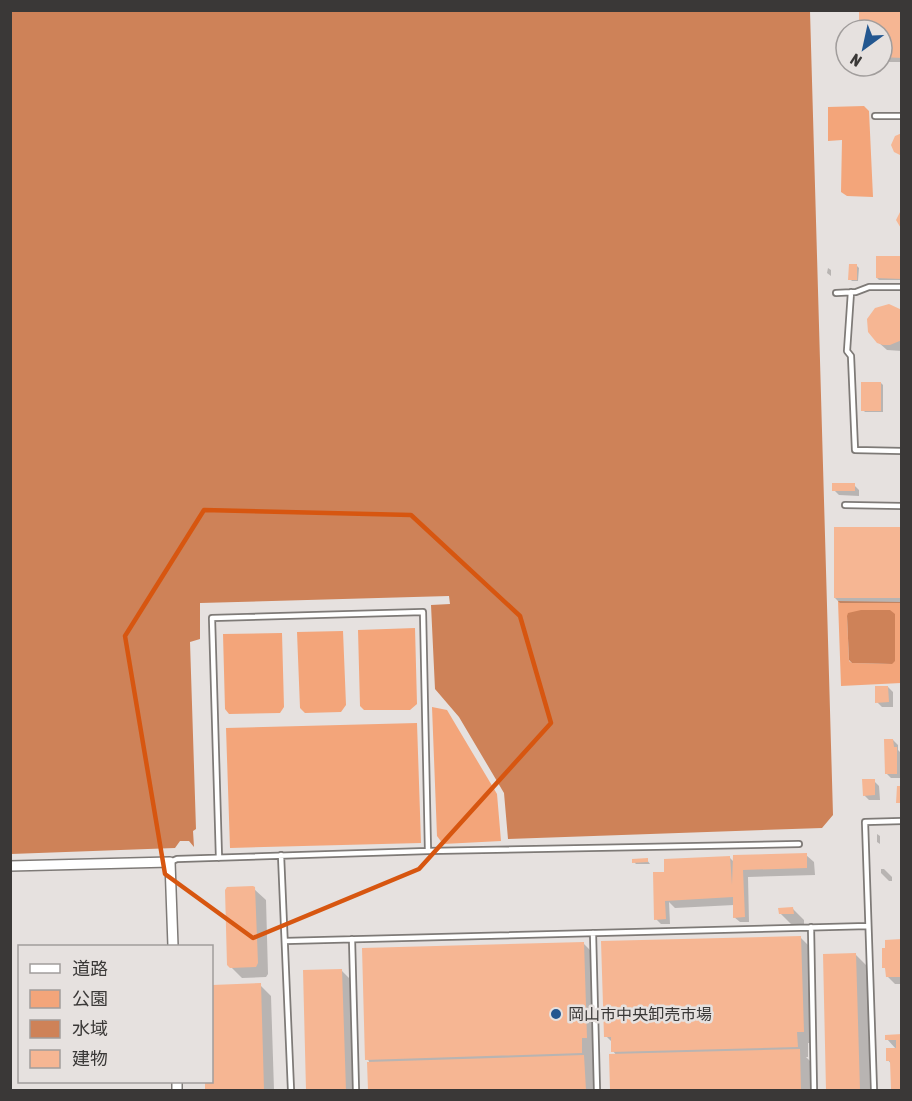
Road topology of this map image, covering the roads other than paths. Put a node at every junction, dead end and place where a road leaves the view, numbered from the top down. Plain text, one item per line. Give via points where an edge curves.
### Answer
1 (875, 116) dead end
2 (902, 116) edge
3 (902, 287) edge
4 (836, 292) dead end
5 (851, 292) junction
6 (902, 451) edge
7 (845, 505) dead end
8 (902, 506) edge
9 (902, 821) edge
10 (799, 844) dead end
11 (428, 852) junction
12 (281, 855) junction
13 (219, 858) junction
14 (171, 862) junction
15 (10, 866) edge
16 (868, 926) junction
17 (811, 927) junction
18 (593, 933) junction
19 (352, 939) junction
20 (285, 941) junction
21 (173, 945) edge
22 (291, 1090) edge
23 (356, 1090) edge
24 (597, 1090) edge
25 (814, 1090) edge
26 (874, 1090) edge

1 - 2 lane
3 - 5 lane via 869,287
4 - 5 lane
5 - 6 lane via 847,351 851,356 855,450
7 - 8 lane
9 - 16 lane via 865,822
10 - 11 lane
11 - 12 lane
11 - 13 lane via 423,612 212,618
12 - 13 lane
12 - 20 lane
13 - 14 lane
14 - 15 street
14 - 21 street
16 - 17 lane
16 - 26 lane
17 - 18 lane
17 - 25 lane
18 - 19 lane
18 - 24 lane
19 - 20 lane
19 - 23 lane
20 - 22 lane

